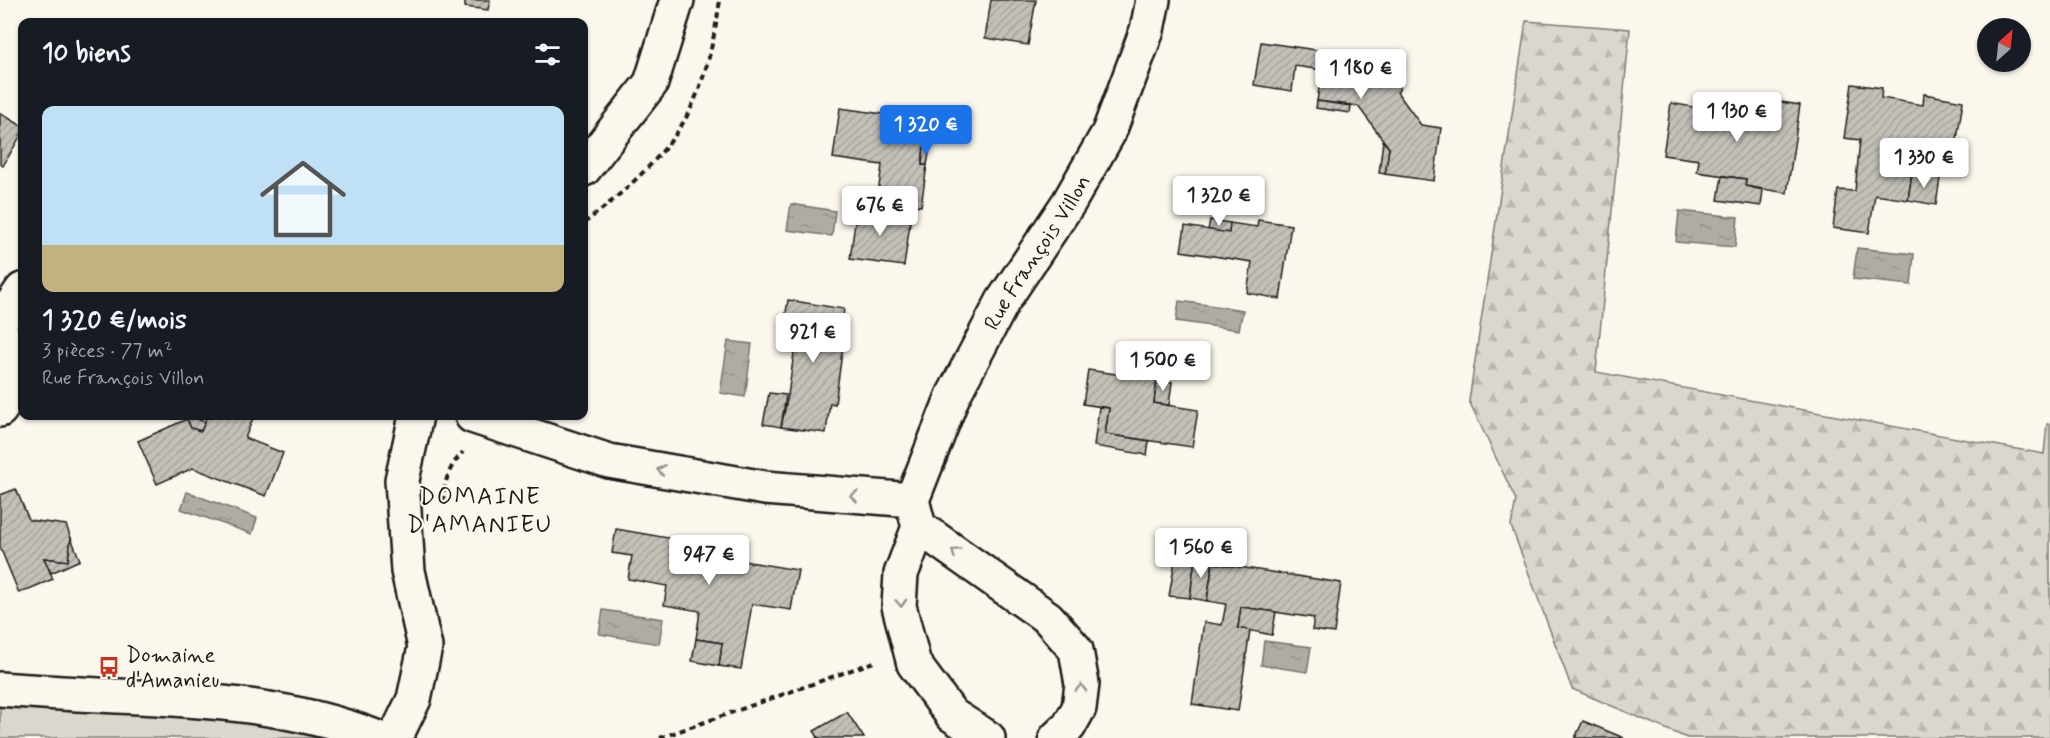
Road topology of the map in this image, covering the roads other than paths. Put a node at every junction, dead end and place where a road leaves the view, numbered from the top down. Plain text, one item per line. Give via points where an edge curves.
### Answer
1 (676, 0) edge
2 (1153, 0) edge
3 (588, 164) edge
4 (18, 296) edge
5 (0, 322) edge
6 (0, 330) edge
7 (0, 410) edge
8 (415, 420) edge
9 (484, 420) edge
10 (916, 514) junction
11 (0, 689) edge
12 (378, 738) edge
13 (395, 738) edge
14 (988, 738) edge
15 (1056, 738) edge

1 - 3 street via 651,83
2 - 10 street, Rue François Villon via 1147,30 1109,132 1069,202 998,310 953,396
4 - 5 street
6 - 7 street via 15,374 11,396
8 - 13 street via 402,480 408,571 425,647 414,699
10 -> 9 street via 609,460
10 -> 14 street, Rue François Villon via 901,574 899,606 914,664 952,715
15 -> 10 street via 1069,726 1079,708 1082,684 1076,650 1048,618
11 - 12 street via 246,705 320,719

